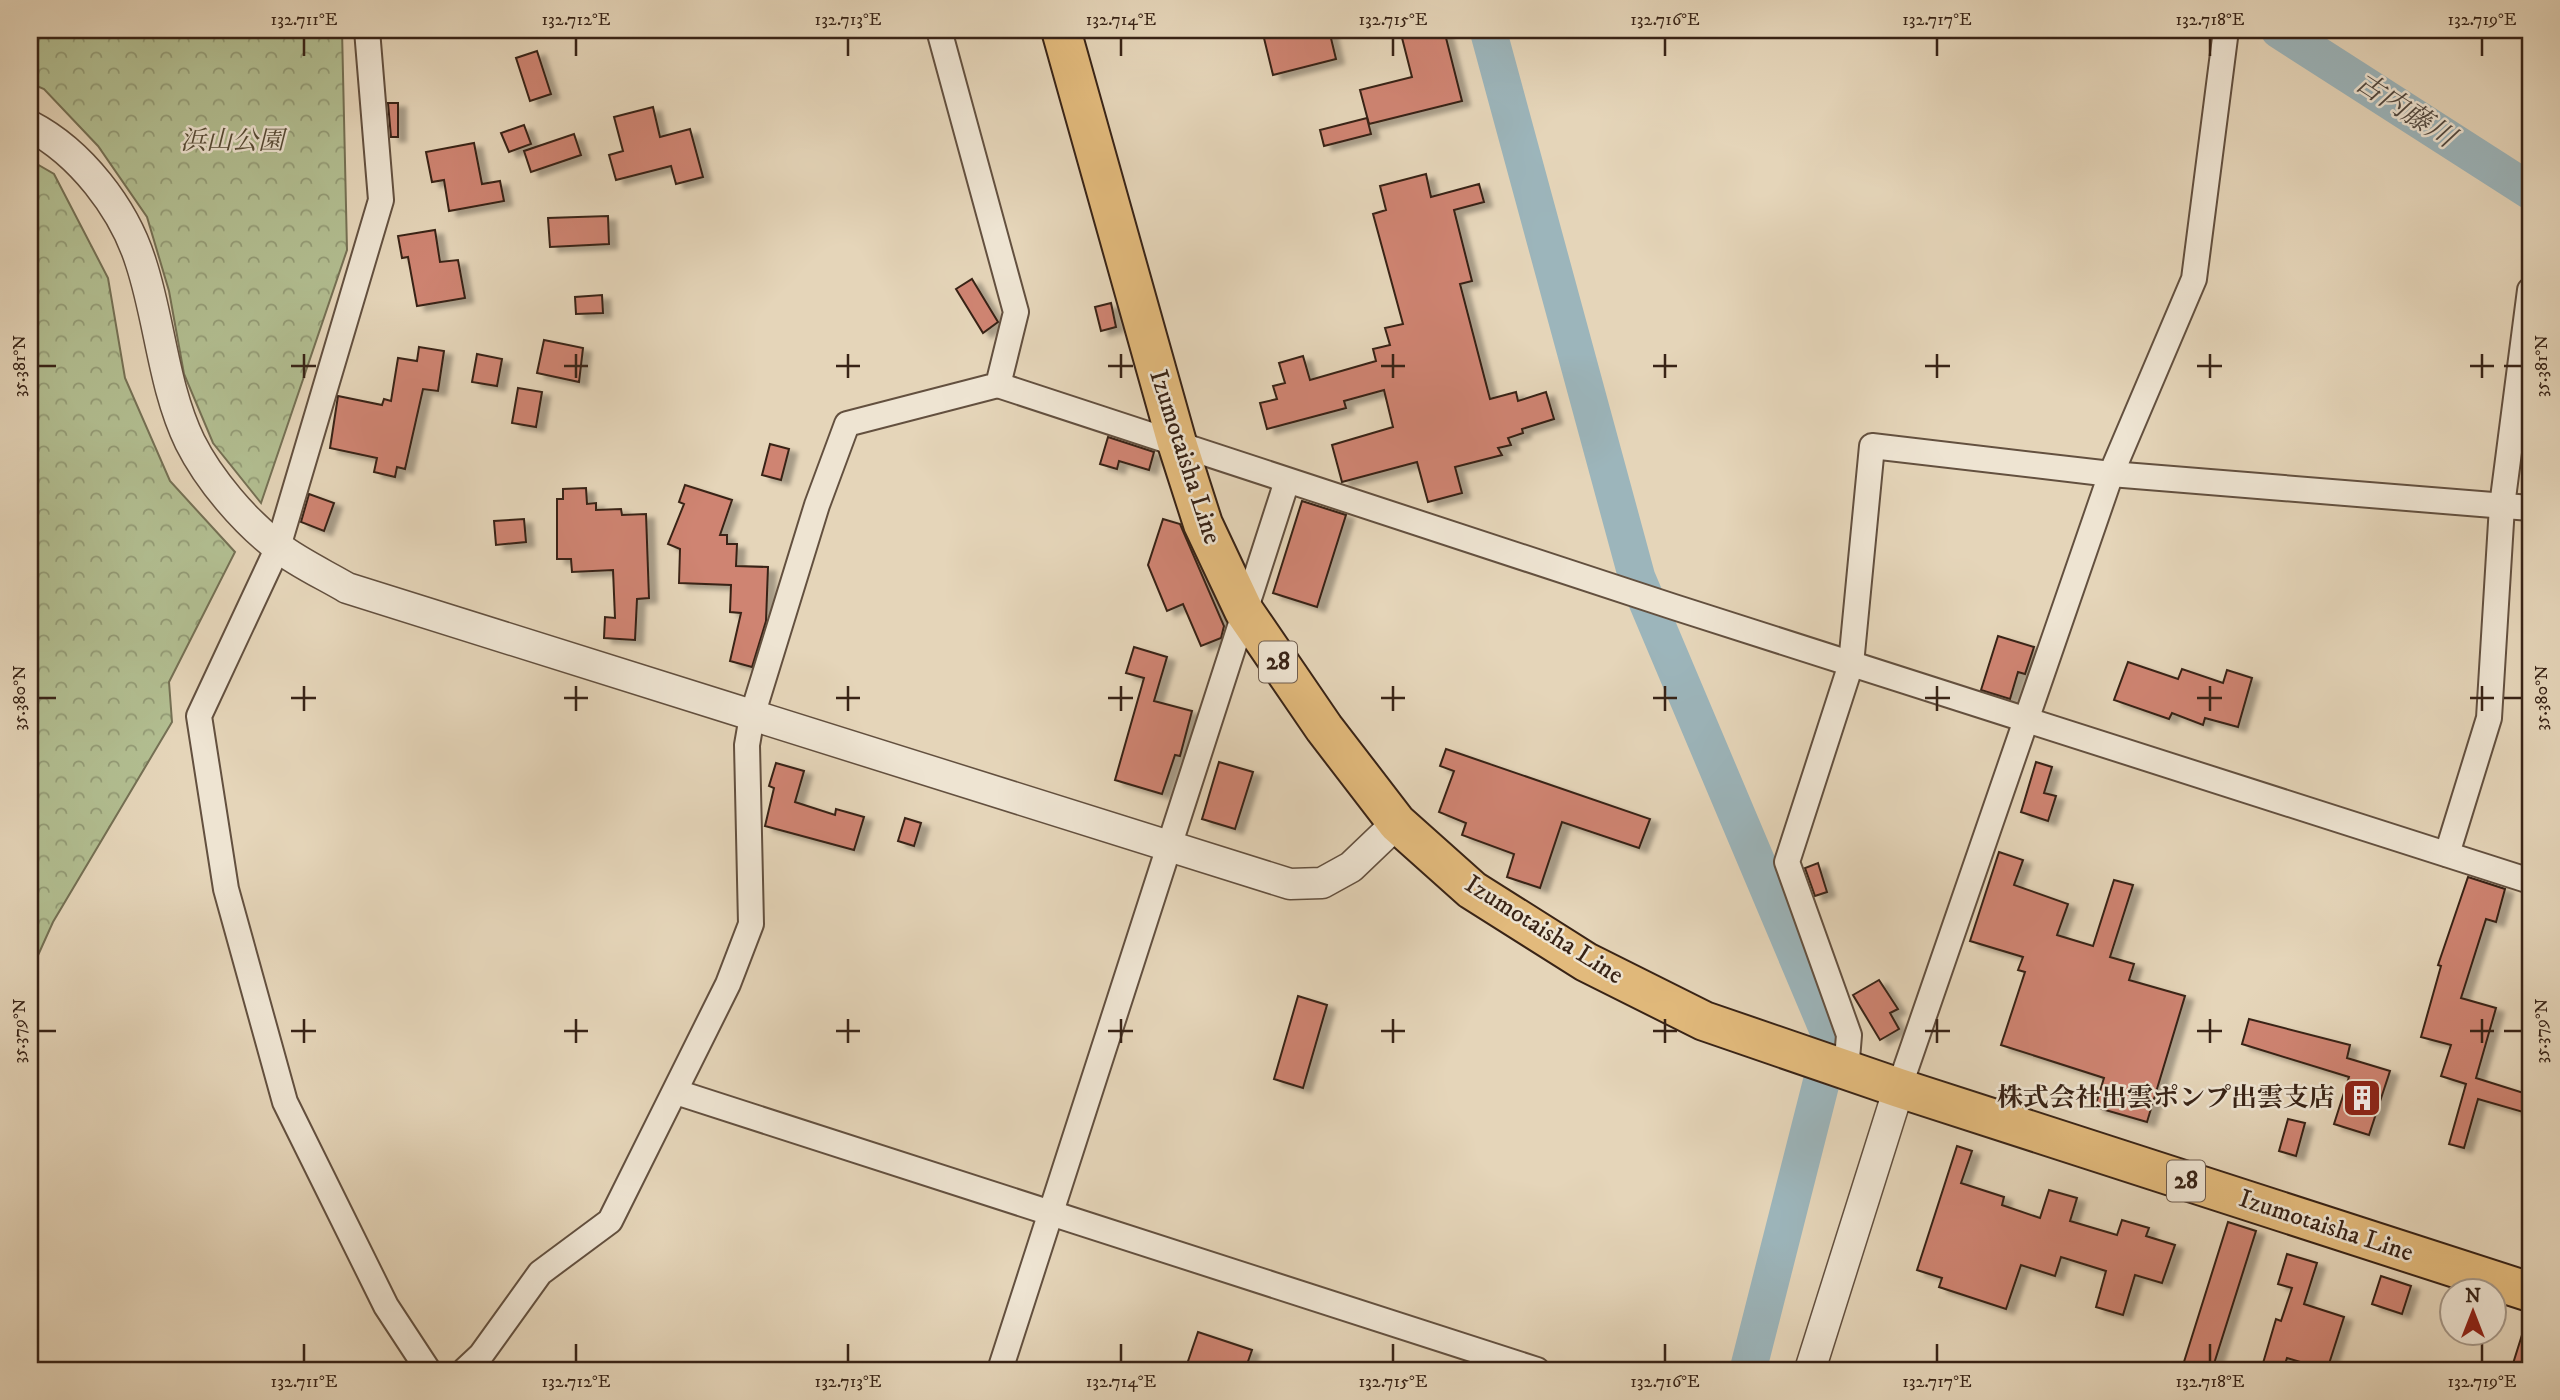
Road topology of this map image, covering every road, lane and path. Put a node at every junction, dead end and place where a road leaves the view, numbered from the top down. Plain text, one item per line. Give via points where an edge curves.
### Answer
1 (367, 30) edge
2 (939, 30) edge
3 (1061, 30) edge
4 (2226, 34) edge
5 (30, 126) edge
6 (2530, 290) edge
7 (998, 385) junction
8 (1177, 443) junction
9 (2111, 474) junction
10 (1287, 481) junction
11 (2502, 506) junction
12 (2530, 508) edge
13 (278, 547) junction
14 (1244, 611) junction
15 (1851, 664) junction
16 (752, 716) junction
17 (2029, 720) junction
18 (1397, 823) junction
19 (1168, 847) junction
20 (2447, 854) junction
21 (2530, 881) edge
22 (1844, 1070) junction
23 (1899, 1088) junction
24 (676, 1092) junction
25 (1049, 1213) junction
26 (2529, 1285) edge
27 (428, 1370) edge
28 (465, 1370) edge
29 (1000, 1370) edge
30 (1537, 1370) edge
31 (1810, 1370) edge

1 - 13 street via 381,200
2 - 7 street via 1016,312
3 - 8 main road, Izumotaisha Line / 28
4 - 9 street via 2194,279
5 - 13 street via 55,139 113,205 141,261 173,397 190,442 218,487
6 - 11 street
7 - 8 street
7 - 16 street via 847,424
8 - 10 street
8 - 14 main road, Izumotaisha Line / 28 via 1203,524
9 - 11 street
9 - 15 street via 1872,446
9 - 17 street
10 - 14 street
10 - 15 street
11 - 12 street
11 - 20 street via 2489,718
13 - 16 street via 347,588
13 - 27 street via 199,716 226,889 285,1102 386,1307
14 - 18 main road, Izumotaisha Line / 28 via 1324,728
14 - 19 street
15 - 17 street
15 - 22 street via 1787,862 1849,1035
16 - 19 street
16 - 24 street via 747,745 751,924
17 - 20 street
17 - 23 street
18 - 19 street via 1351,867 1322,883 1290,884
18 - 22 main road, Izumotaisha Line / 28 via 1472,890 1586,962 1704,1021
19 - 25 street
20 - 21 street
22 - 23 main road, Izumotaisha Line / 28
23 - 26 main road, Izumotaisha Line / 28
23 - 31 street
24 - 25 street
24 - 28 street via 610,1221 540,1273
25 - 29 street
25 - 30 street

